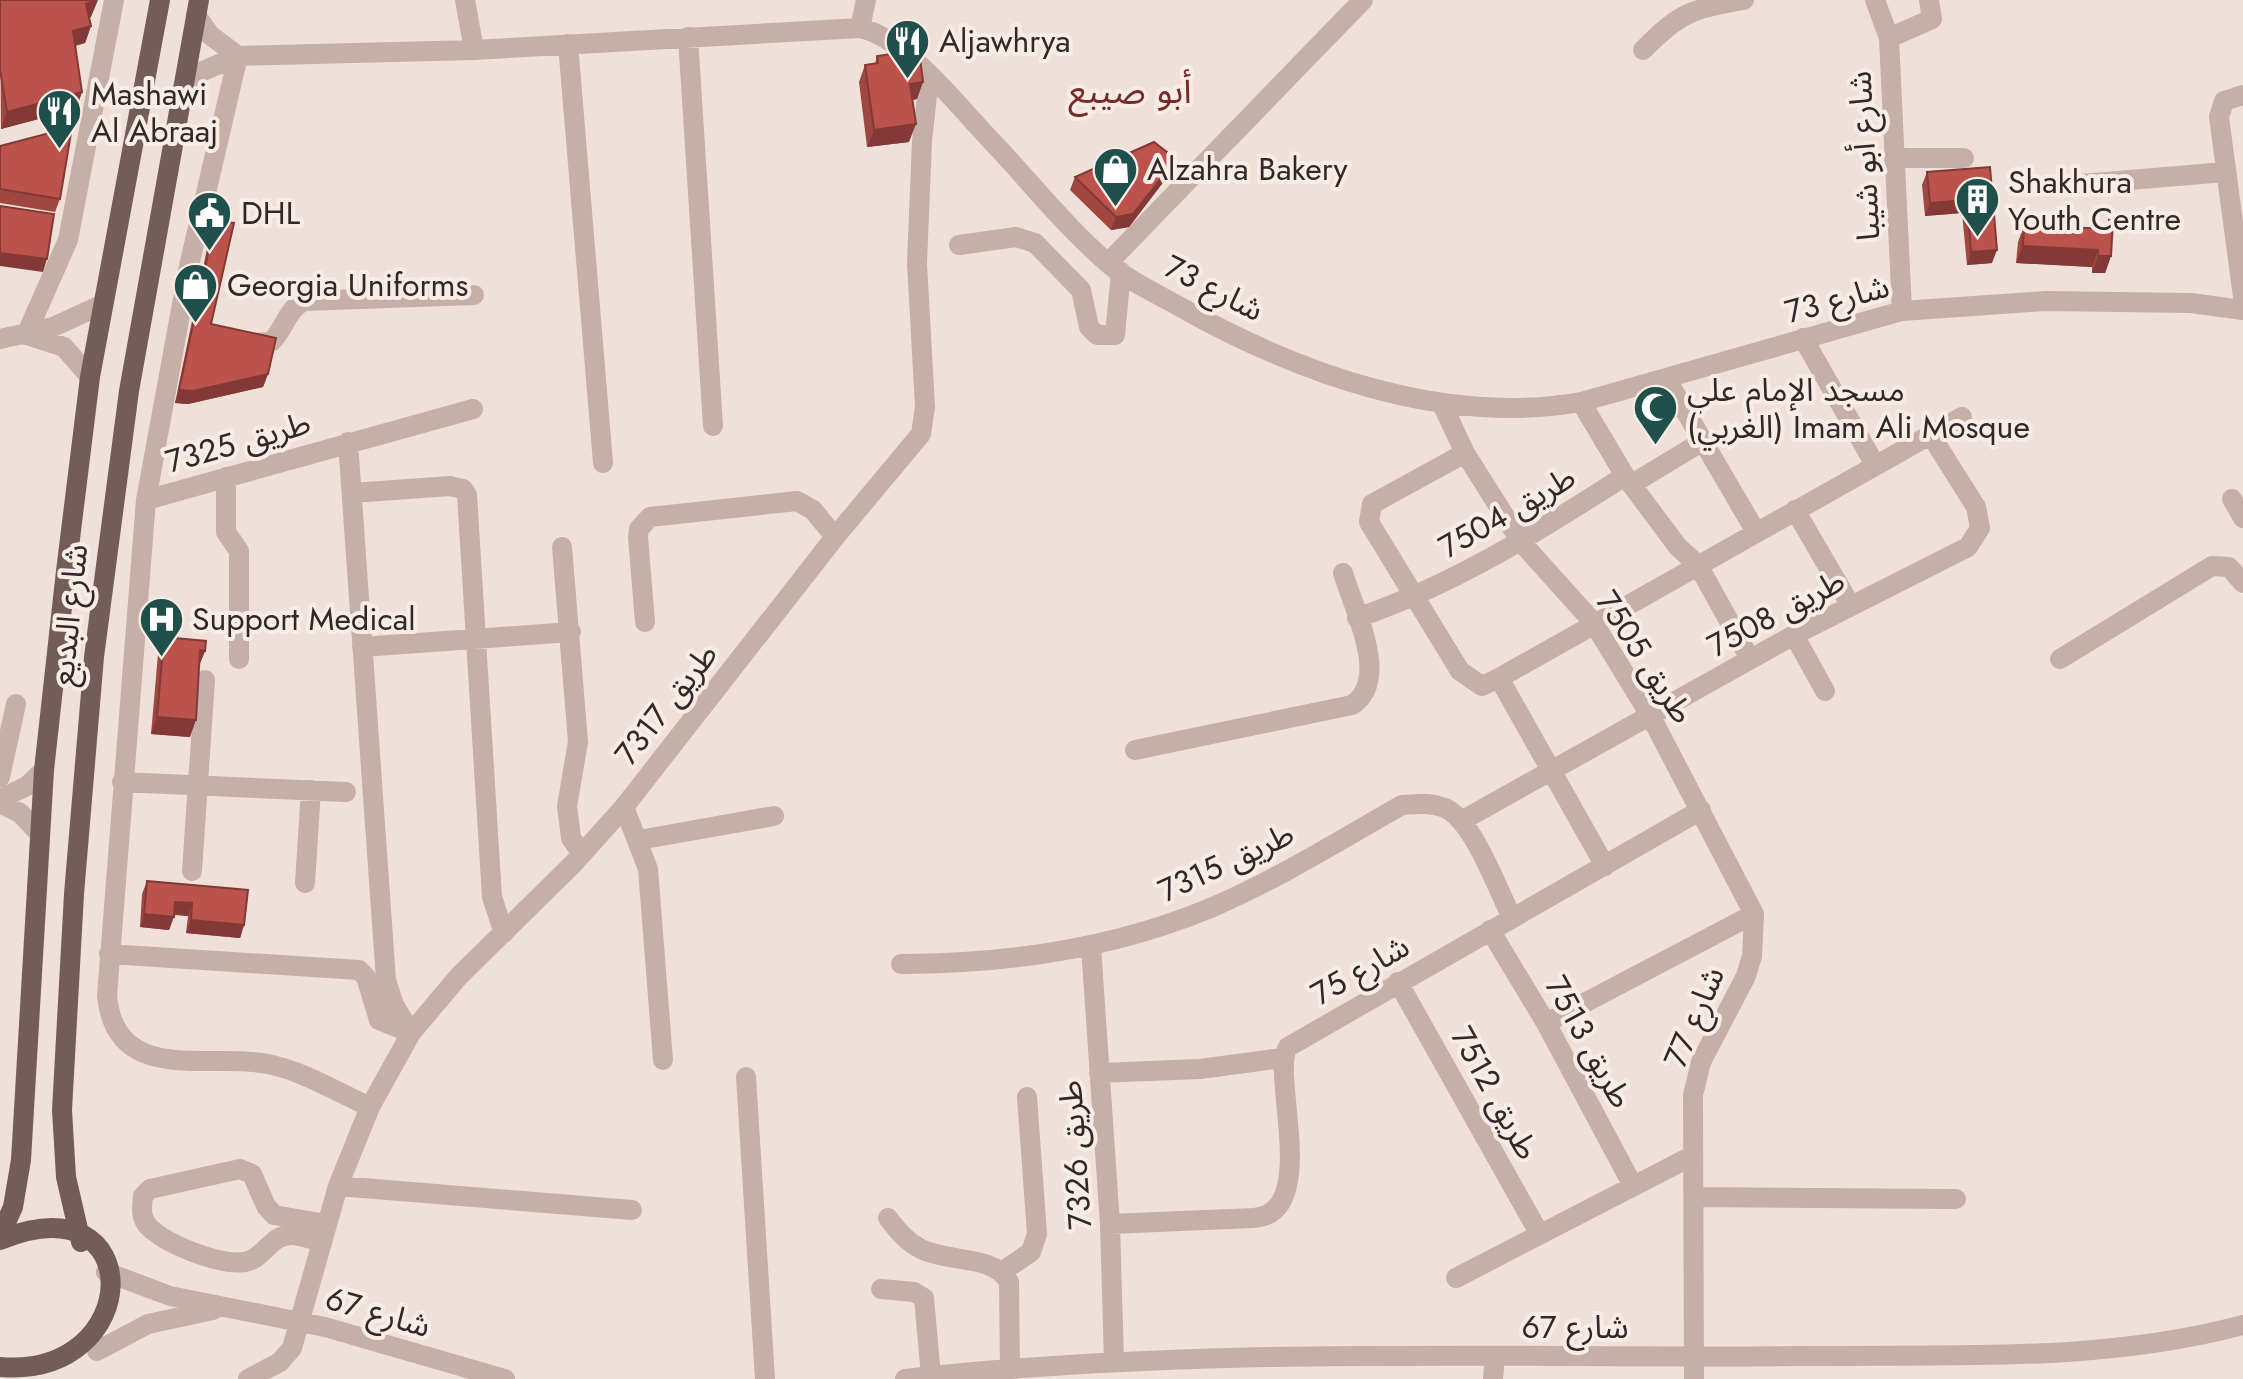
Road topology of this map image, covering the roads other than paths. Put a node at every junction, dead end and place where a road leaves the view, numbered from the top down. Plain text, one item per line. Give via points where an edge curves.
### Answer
1 (114, 0) edge
2 (160, 0) edge
3 (465, 0) edge
4 (866, 0) edge
5 (1363, 0) edge
6 (1744, 0) edge
7 (1875, 0) edge
8 (1929, 0) edge
9 (198, 8) edge
10 (860, 28) junction
11 (688, 37) junction
12 (1889, 38) junction
13 (568, 44) junction
14 (474, 50) junction
15 (1643, 50) dead end
16 (238, 56) junction
17 (929, 77) junction
18 (183, 88) junction
19 (2234, 98) edge
20 (1894, 158) junction
21 (1964, 158) dead end
22 (2225, 172) junction
23 (2070, 185) dead end
24 (959, 245) dead end
25 (1115, 268) junction
26 (474, 295) dead end
27 (2243, 297) edge
28 (103, 304) junction
29 (2243, 310) edge
30 (1902, 311) junction
31 (26, 335) junction
32 (1803, 338) junction
33 (0, 339) edge
34 (235, 340) edge
35 (90, 377) junction
36 (1666, 378) junction
37 (1581, 402) junction
38 (1442, 404) junction
39 (473, 409) dead end
40 (1962, 417) dead end
41 (713, 426) dead end
42 (1930, 434) junction
43 (1703, 441) junction
44 (348, 442) junction
45 (1465, 453) junction
46 (603, 463) dead end
47 (1874, 463) junction
48 (226, 477) junction
49 (1629, 480) junction
50 (352, 493) junction
51 (2232, 499) dead end
52 (146, 500) junction
53 (1795, 510) junction
54 (2243, 518) edge
55 (1756, 532) junction
56 (835, 537) junction
57 (1521, 542) junction
58 (562, 547) dead end
59 (1698, 565) junction
60 (1343, 573) dead end
61 (2243, 583) edge
62 (1418, 597) junction
63 (1851, 606) junction
64 (1357, 618) junction
65 (645, 622) dead end
66 (1593, 622) junction
67 (571, 632) junction
68 (1794, 635) junction
69 (475, 638) junction
70 (362, 647) junction
71 (239, 659) dead end
72 (1750, 659) junction
73 (2060, 659) dead end
74 (1499, 678) junction
75 (205, 680) dead end
76 (1825, 691) dead end
77 (16, 704) dead end
78 (1650, 715) junction
79 (1135, 750) dead end
80 (1, 765) edge
81 (1550, 769) junction
82 (44, 770) junction
83 (122, 782) junction
84 (199, 785) junction
85 (311, 790) junction
86 (346, 792) dead end
87 (0, 801) edge
88 (624, 807) junction
89 (1701, 810) junction
90 (774, 816) dead end
91 (1463, 820) junction
92 (39, 833) junction
93 (639, 840) junction
94 (582, 854) junction
95 (1605, 866) junction
96 (192, 871) dead end
97 (305, 883) dead end
98 (1754, 914) junction
99 (1512, 918) junction
100 (1490, 930) junction
101 (504, 933) junction
102 (1091, 946) junction
103 (109, 954) junction
104 (901, 964) dead end
105 (1398, 982) junction
106 (1546, 1023) junction
107 (411, 1033) junction
108 (1282, 1058) junction
109 (663, 1060) dead end
110 (1099, 1073) junction
111 (746, 1077) dead end
112 (1027, 1097) dead end
113 (370, 1107) junction
114 (1692, 1156) junction
115 (1632, 1184) junction
116 (338, 1186) junction
117 (1694, 1197) junction
118 (1956, 1199) dead end
119 (632, 1210) dead end
120 (888, 1218) dead end
121 (1110, 1224) junction
122 (324, 1233) junction
123 (1539, 1233) junction
124 (0, 1238) edge
125 (81, 1242) junction
126 (1003, 1271) junction
127 (106, 1272) junction
128 (1456, 1278) dead end
129 (881, 1289) dead end
130 (233, 1308) junction
131 (300, 1321) junction
132 (2243, 1325) edge
133 (97, 1351) junction
134 (1495, 1357) junction
135 (1695, 1357) junction
136 (1114, 1361) junction
137 (0, 1368) edge
138 (1010, 1369) junction
139 (1225, 1369) edge
140 (939, 1377) edge
141 (2, 1379) edge
142 (248, 1379) edge
143 (505, 1379) edge
144 (765, 1379) edge
145 (905, 1379) edge
146 (1493, 1379) edge
147 (1694, 1379) edge

1 - 31 street via 68,240
2 - 28 main road, شارع البديع
3 - 14 street
4 - 10 street
5 - 25 street
6 - 15 street via 1702,7 1673,19
7 - 12 street, شارع أبو شيبا
8 - 12 street via 1932,19
9 - 16 street via 218,43
9 - 18 main road, شارع البديع
10 - 11 street, شارع 73
10 - 17 street, شارع 73 via 886,37
11 - 13 street, شارع 73
11 - 41 street
12 - 20 street, شارع أبو شيبا
13 - 14 street, شارع 73
13 - 46 street
14 - 16 street, شارع 73
16 - 18 street, شارع 73 via 214,65
16 - 52 street
17 - 25 street, شارع 73
17 - 56 street, طريق 7317 via 917,263 924,421 914,446
18 - 125 main road, شارع البديع via 129,391 92,672 62,1110 66,1177
19 - 22 street via 2219,117
20 - 21 street
20 - 30 street, شارع أبو شيبا
22 - 23 street
22 - 27 street
24 - 25 street via 1016,237 1035,243 1081,290 1089,327 1097,335 1115,335
25 - 38 street, شارع 73 via 1217,328 1321,372
26 - 34 street via 304,301 292,307 271,342
28 - 31 street
28 - 35 main road, شارع البديع
29 - 30 street, شارع 73 via 2191,303 2045,301
30 - 32 street, شارع 73
31 - 33 street
31 - 35 street via 64,347
32 - 36 street, شارع 73
32 - 47 street
35 - 82 main road, شارع البديع
36 - 37 street, شارع 73
36 - 43 street
37 - 38 street, شارع 73 via 1524,407
37 - 49 street
38 - 45 street, طريق 7505
39 - 44 street, طريق 7325
40 - 42 street
42 - 47 street
42 - 63 street, طريق 7508 via 1979,517 1976,539 1947,560
43 - 49 street, طريق 7504
43 - 55 street
44 - 48 street, طريق 7325
44 - 50 street
45 - 57 street, طريق 7505
45 - 62 street via 1372,504 1369,522
47 - 53 street
48 - 52 street, طريق 7325
48 - 71 street via 226,532 239,551
49 - 57 street, طريق 7504
49 - 59 street via 1678,547
50 - 69 street via 463,489 468,501
50 - 70 street
51 - 54 street
52 - 83 street
53 - 55 street
53 - 63 street
55 - 59 street
56 - 65 street via 813,510 797,501 650,517 638,537
56 - 88 street, طريق 7317
57 - 62 street, طريق 7504
57 - 66 street, طريق 7505
58 - 67 street
59 - 66 street
59 - 72 street
60 - 64 street
61 - 73 street via 2229,567 2212,566
62 - 64 street, طريق 7504
62 - 74 street via 1460,671 1482,686
63 - 68 street, طريق 7508
64 - 79 street via 1373,671 1364,698 1352,705
66 - 74 street
66 - 78 street, طريق 7505
67 - 69 street
67 - 94 street via 578,750 567,806 571,838
68 - 72 street, طريق 7508
68 - 76 street
69 - 70 street
69 - 101 street via 492,897
70 - 107 street via 386,980
72 - 78 street, طريق 7508
74 - 81 street
75 - 84 street
77 - 80 street
78 - 81 street, طريق 7508
78 - 89 street, طريق 7505
81 - 91 street
81 - 95 street
82 - 87 street
82 - 92 main road, شارع البديع
83 - 84 street
83 - 103 street
84 - 85 street
84 - 96 street
85 - 86 street
85 - 97 street
87 - 92 street
88 - 93 street
88 - 94 street, طريق 7317
89 - 95 street, شارع 75
89 - 98 street, طريق 7505
90 - 93 street
91 - 99 street
91 - 102 street, طريق 7315 via 1429,803 1402,805 1214,906
92 - 124 main road, شارع البديع via 21,1160 13,1207
93 - 109 street via 648,869
94 - 101 street, طريق 7317
95 - 99 street, شارع 75
98 - 106 street, شارع 77
98 - 114 street, شارع 77 via 1746,976 1701,1062 1693,1095
99 - 100 street, شارع 75
100 - 105 street, شارع 75
100 - 106 street, طريق 7513
101 - 107 street, طريق 7317
102 - 104 street, طريق 7315 via 992,962
102 - 110 street, طريق 7326
103 - 107 street via 359,970 379,1020
103 - 113 street via 109,1016 138,1050 196,1064 245,1061 282,1067
105 - 108 street, شارع 75 via 1293,1044
105 - 123 street, طريق 7512
106 - 115 street, طريق 7513
107 - 113 street, طريق 7317
108 - 110 street via 1200,1069
108 - 121 street via 1290,1148 1279,1206 1264,1217
110 - 121 street, طريق 7326
111 - 144 street
112 - 126 street via 1037,1234 1031,1252
113 - 116 street, طريق 7317
114 - 115 street
114 - 117 street, شارع 77
115 - 123 street
116 - 119 street
116 - 122 street, طريق 7317
117 - 118 street
117 - 135 street, شارع 77
120 - 126 street via 922,1250
121 - 136 street, طريق 7326
122 - 122 street via 274,1215 252,1174 240,1169 150,1189 143,1196 149,1227 203,1257 242,1263 259,1257 278,1238
122 - 131 street, طريق 7317
123 - 128 street
124 - 125 main road via 25,1230 54,1230
125 - 127 main road
126 - 138 street via 1009,1282
127 - 130 street, شارع 67 via 170,1296
127 - 133 main road via 113,1313
129 - 140 street via 924,1298
130 - 131 street, شارع 67
130 - 133 street via 148,1324
131 - 142 street, طريق 7317 via 286,1356
131 - 143 street, شارع 67
132 - 135 street, شارع 67 via 2181,1339 2075,1351
133 - 137 main road via 59,1375 39,1378
134 - 135 street, شارع 67
134 - 139 street, شارع 67 via 1376,1353
134 - 146 street
135 - 147 street, شارع 77
136 - 138 street, شارع 67
136 - 139 street, شارع 67
137 - 141 main road
138 - 140 street, شارع 67
140 - 145 street, شارع 67

